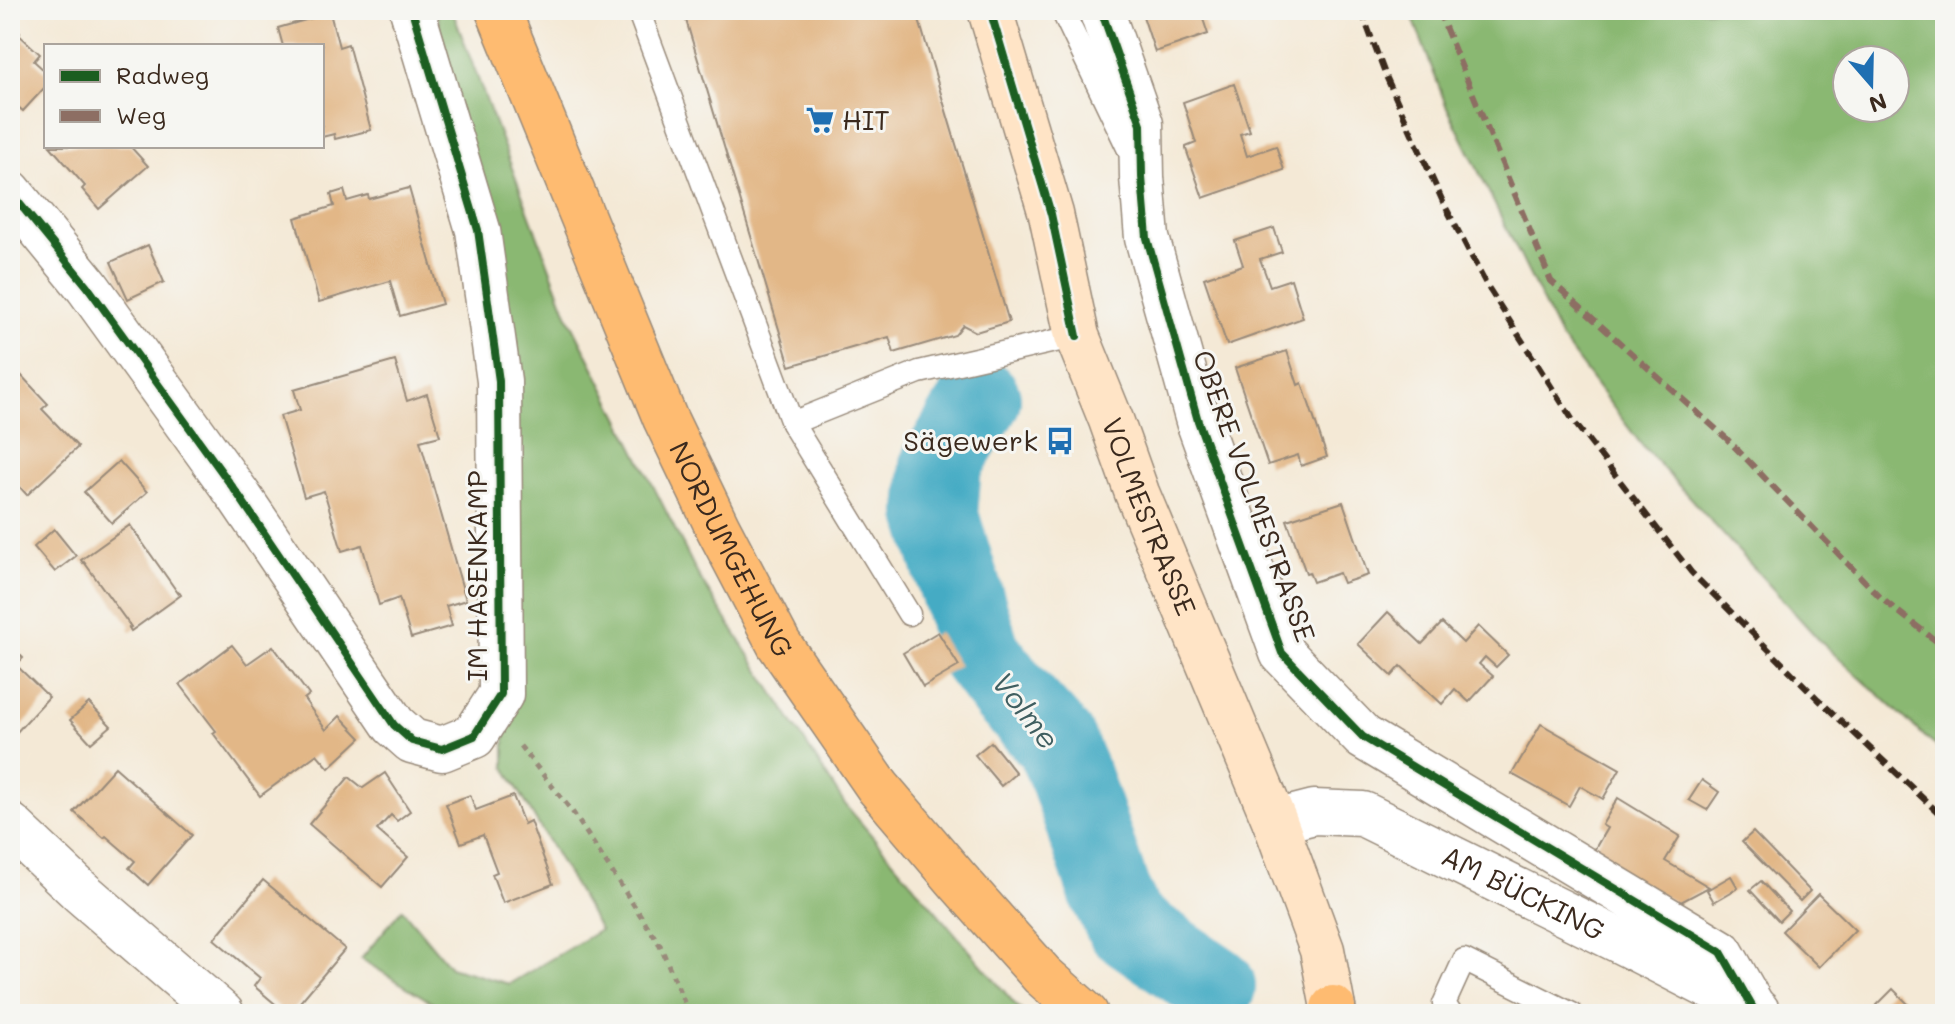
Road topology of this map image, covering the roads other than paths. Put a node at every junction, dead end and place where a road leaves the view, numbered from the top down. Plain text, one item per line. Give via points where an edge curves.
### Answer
1 (412, 10) edge
2 (498, 10) edge
3 (638, 10) edge
4 (990, 10) edge
5 (1062, 10) edge
6 (1101, 10) edge
7 (1142, 177) junction
8 (10, 192) edge
9 (1077, 336) junction
10 (792, 423) junction
11 (909, 614) dead end
12 (1275, 822) junction
13 (10, 825) edge
14 (1756, 1011) edge
15 (1332, 1012) edge
16 (222, 1014) edge
17 (1086, 1014) edge
18 (1451, 1014) edge
19 (1572, 1014) edge

1 - 8 street, IM HASENKAMP via 478,230 499,381 501,694 474,736 442,749 412,741 394,725 239,496 87,286
2 - 17 main road, NORDUMGEHUNG via 665,418 779,644 878,787 1042,975
3 - 10 lane
4 - 9 main road, VOLMESTRASSE via 1051,214
5 - 7 lane
6 - 7 street, OBERE VOLMESTRASSE via 1141,124
7 - 14 street, OBERE VOLMESTRASSE via 1147,238 1198,421 1282,653 1363,737 1721,952
9 - 10 lane via 919,372
9 - 12 main road, VOLMESTRASSE
10 - 11 lane
12 - 14 street, AM BÜCKING via 1314,812 1363,814
12 - 15 main road, VOLMESTRASSE via 1322,950
13 - 16 street
18 - 19 lane via 1444,1004 1464,960

